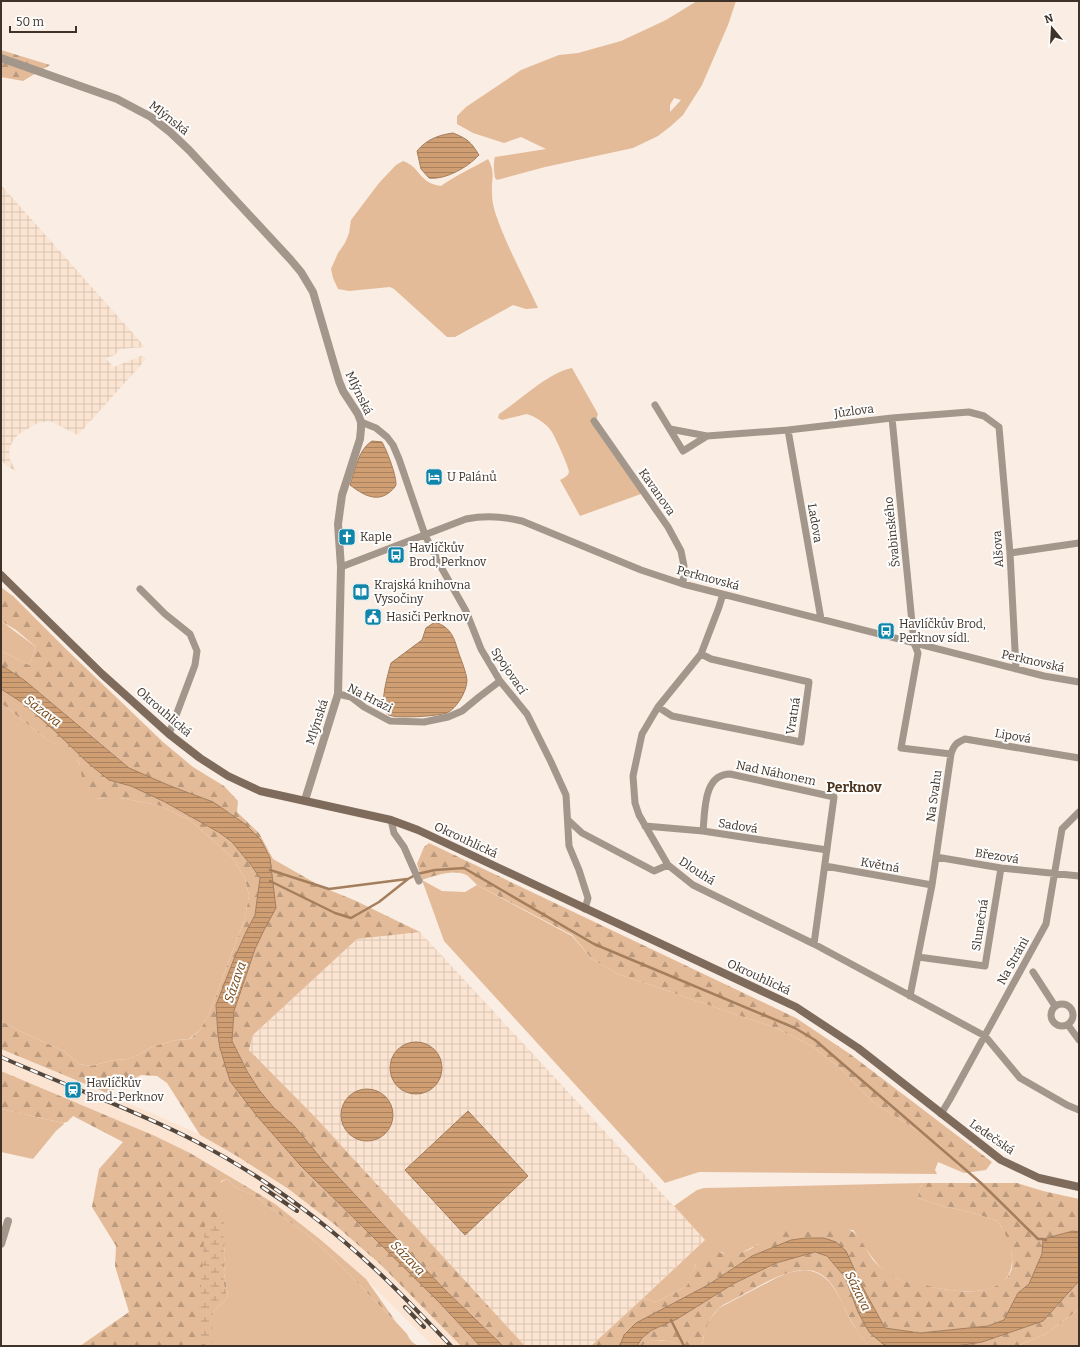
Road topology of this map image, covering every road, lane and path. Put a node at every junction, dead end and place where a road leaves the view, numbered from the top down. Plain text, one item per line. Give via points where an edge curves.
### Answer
1 (1, 58) edge
2 (655, 405) dead end
3 (892, 418) junction
4 (594, 421) dead end
5 (361, 422) junction
6 (999, 427) joint
7 (670, 429) junction
8 (788, 430) junction
9 (707, 436) junction
10 (425, 535) junction
11 (1079, 543) edge
12 (1010, 553) junction
13 (341, 567) junction
14 (1, 575) edge
15 (683, 584) junction
16 (140, 589) dead end
17 (723, 594) junction
18 (821, 619) junction
19 (914, 643) junction
20 (701, 654) junction
21 (1016, 669) junction
22 (500, 681) junction
23 (1079, 682) edge
24 (338, 694) junction
25 (658, 707) junction
26 (170, 734) junction
27 (951, 754) junction
28 (1079, 758) edge
29 (304, 800) junction
30 (1079, 812) edge
31 (391, 820) junction
32 (568, 820) junction
33 (645, 826) junction
34 (703, 831) junction
35 (827, 850) junction
36 (936, 857) junction
37 (668, 866) junction
38 (825, 866) junction
39 (1001, 868) junction
40 (1055, 874) junction
41 (1079, 876) edge
42 (419, 881) dead end
43 (932, 885) junction
44 (585, 909) junction
45 (814, 944) junction
46 (918, 957) junction
47 (1032, 972) dead end
48 (910, 996) junction
49 (1055, 1006) junction
50 (1068, 1024) junction
51 (985, 1036) junction
52 (1079, 1040) edge
53 (1079, 1110) edge
54 (941, 1114) junction
55 (1079, 1187) edge
56 (8, 1221) dead end
57 (1, 1244) edge

1 - 5 street, Mlýnská via 117,99 151,117 189,150 301,272 313,292 338,381
2 - 7 street, Jůzlova
3 - 6 street, Jůzlova via 969,412 984,416
3 - 8 street, Jůzlova
3 - 19 street, Švabinského
4 - 15 street, Kavanova via 668,527 681,551 684,566
5 - 10 street, Spojovací via 376,428 393,445
5 - 13 street, Mlýnská via 360,439 342,494 338,524
6 - 12 street, Alšova
7 - 9 street, Jůzlova
7 - 9 street, Jůzlova via 683,451
8 - 9 street, Jůzlova
8 - 18 street, Ladova
10 - 13 street, Perknovská
10 - 15 street, Perknovská via 475,517 507,517
10 - 22 street, Spojovací via 466,611 481,649
11 - 12 street
12 - 21 street, Alšova
13 - 24 street, Mlýnská
14 - 26 main road, Okrouhlická via 97,670
15 - 17 street, Perknovská
16 - 26 street via 190,634 197,651 195,665
17 - 18 street, Perknovská
17 - 20 street, Dlouhá
18 - 19 street, Perknovská
19 - 21 street, Perknovská
19 - 27 street, Na Svahu via 918,653 901,748
20 - 25 street, Dlouhá
20 - 25 street, Vratná via 710,659 809,682 801,742 672,716
21 - 23 street, Perknovská
22 - 24 street, Na Hrázi via 462,712 424,722 390,721 351,697
22 - 32 street, Spojovací via 527,714 551,762 566,795
24 - 29 street, Mlýnská
25 - 33 street, Dlouhá via 642,734 633,776 635,803
26 - 29 main road, Okrouhlická via 200,758 235,779 260,791
27 - 28 street, Lipová via 957,742 965,739
27 - 36 street, Na Svahu
29 - 31 main road, Okrouhlická
30 - 40 street, Na Stráni via 1062,829
31 - 42 street via 394,833 404,847
31 - 44 main road, Okrouhlická via 418,830
32 - 37 street via 582,833 654,871
32 - 44 street, Spojovací via 569,846 580,870 588,898
33 - 34 street, Sadová
33 - 37 street, Dlouhá
34 - 35 street, Sadová
34 - 35 street, Nad Náhonem via 709,789 716,778 730,774 834,797
35 - 38 street
36 - 39 street, Březová
36 - 43 street, Na Svahu
37 - 45 street, Dlouhá via 693,885
38 - 43 street, Květná
38 - 45 street
39 - 40 street, Březová
39 - 46 street, Slunečná via 985,966
40 - 41 street, Březová
40 - 51 street, Na Stráni via 1046,924
43 - 46 street, Na Svahu
44 - 54 main road, Okrouhlická via 796,1007 858,1048
45 - 48 street, Dlouhá
46 - 48 street, Na Svahu
47 - 49 street
48 - 51 street, Dlouhá
49 - 50 street via 1051,1013 1052,1020 1060,1026
49 - 50 street via 1062,1004 1070,1008 1073,1017
50 - 52 street
51 - 53 street via 1020,1078
51 - 54 street, Na Stráni
54 - 55 main road, Ledečská via 1001,1160 1039,1178
56 - 57 street

